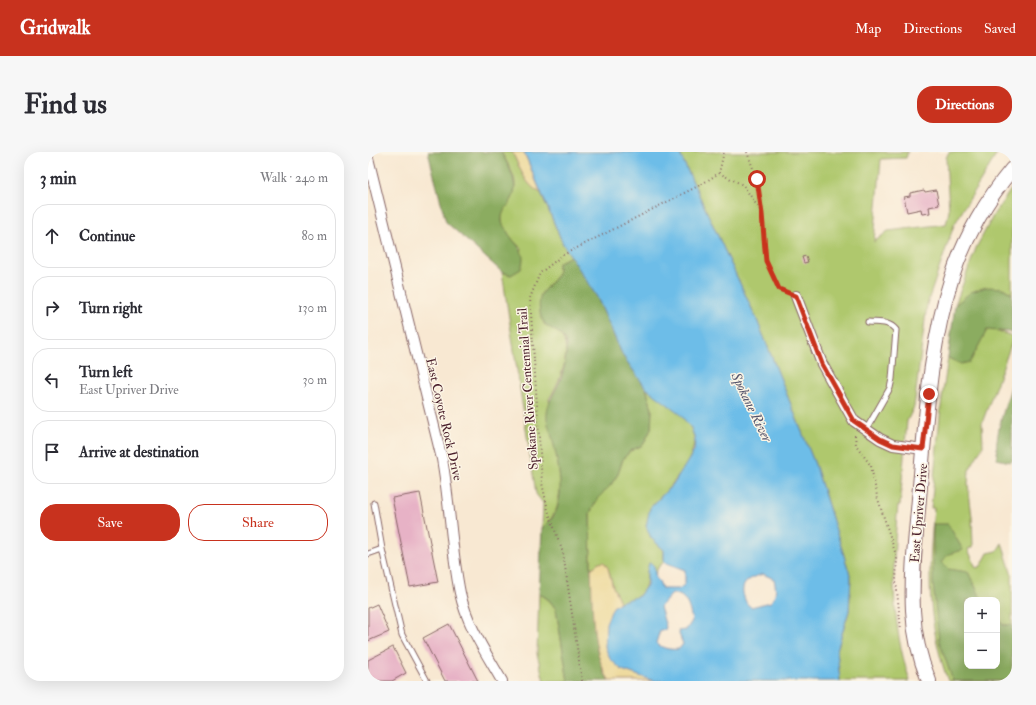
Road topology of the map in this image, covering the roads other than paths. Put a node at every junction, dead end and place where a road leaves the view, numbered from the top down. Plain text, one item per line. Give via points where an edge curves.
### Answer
1 (368, 158) edge
2 (1012, 169) edge
3 (796, 296) road end
4 (868, 322) dead end
5 (866, 430) junction
6 (923, 449) junction
7 (374, 503) dead end
8 (382, 550) junction
9 (368, 554) edge
10 (427, 681) edge
11 (502, 681) edge
12 (929, 681) edge

1 - 11 street, East Coyote Rock Drive via 442,459 460,593 473,630
2 - 6 street, East Upriver Drive via 966,243 952,276 941,316
3 - 5 street via 822,364 854,421
4 - 5 lane via 885,323 896,330 890,388
5 - 6 street via 893,445
6 - 12 street, East Upriver Drive via 912,579 917,640
7 - 8 lane
8 - 9 lane
8 - 10 lane via 402,634

